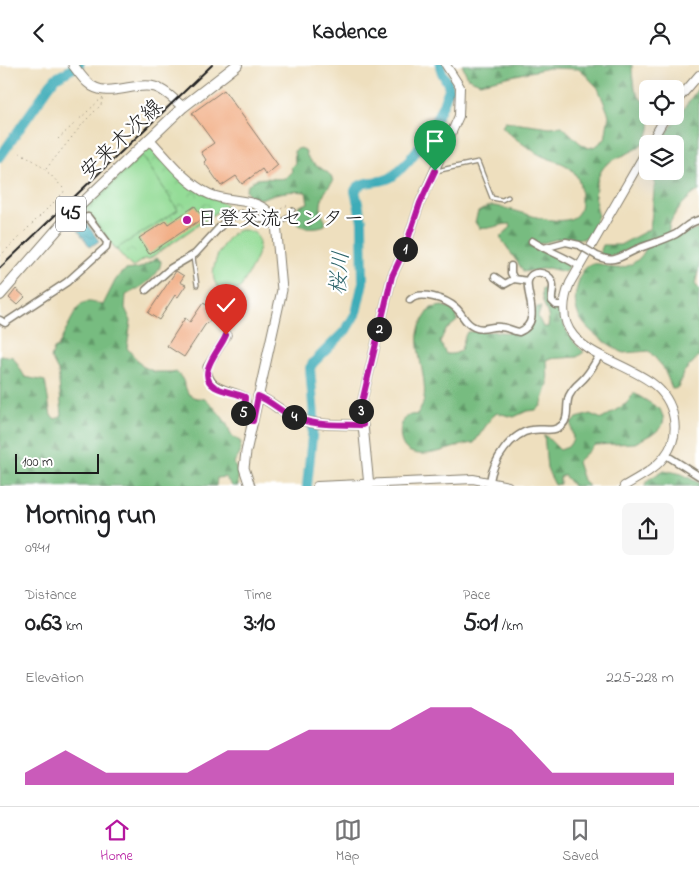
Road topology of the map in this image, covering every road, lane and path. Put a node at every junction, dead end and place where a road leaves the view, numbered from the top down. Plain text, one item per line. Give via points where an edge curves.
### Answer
1 (73, 65) edge
2 (237, 65) edge
3 (446, 65) edge
4 (699, 75) edge
5 (684, 92) edge
6 (104, 93) junction
7 (183, 107) junction
8 (58, 139) dead end
9 (150, 139) junction
10 (20, 153) dead end
11 (639, 164) edge
12 (46, 170) junction
13 (435, 171) junction
14 (508, 197) dead end
15 (290, 203) dead end
16 (292, 210) dead end
17 (69, 216) junction
18 (276, 217) junction
19 (699, 220) edge
20 (532, 241) dead end
21 (542, 248) junction
22 (0, 256) edge
23 (193, 256) junction
24 (511, 266) dead end
25 (580, 266) junction
26 (495, 277) dead end
27 (514, 279) junction
28 (528, 281) junction
29 (197, 285) dead end
30 (146, 289) dead end
31 (0, 295) edge
32 (410, 299) dead end
33 (564, 305) junction
34 (0, 320) edge
35 (226, 335) dead end
36 (599, 356) junction
37 (258, 396) junction
38 (253, 421) junction
39 (363, 425) junction
40 (666, 455) junction
41 (699, 476) edge
42 (490, 481) junction
43 (369, 484) edge
44 (250, 486) edge
45 (317, 486) edge
46 (508, 486) edge
47 (624, 486) edge

1 - 6 main road via 88,83
2 - 7 main road, 安来木次線 / 45
3 - 13 street via 460,87 461,109
4 - 5 street
6 - 7 main road via 150,86 166,92
6 - 8 path
6 - 12 path via 101,105
7 - 9 main road, 安来木次線 / 45
9 - 17 main road, 安来木次線 / 45
9 - 18 main road via 197,187 212,195 256,203
10 - 12 path
11 - 25 street
12 - 22 path via 63,188 63,195
13 - 14 lane via 478,162 492,198 502,200
13 - 39 street via 388,292 362,402
15 - 18 path
16 - 18 lane via 286,218
17 - 31 main road, 安来木次線 / 45
17 - 34 street via 75,220 88,217 107,242 106,247 67,282 5,323
18 - 23 street via 266,221 241,214 229,217
18 - 37 main road via 282,291
19 - 21 street, bridge via 661,242 639,248 620,259 604,259 579,245 566,242
20 - 21 street
21 - 25 street
23 - 29 lane
23 - 30 street via 172,267
24 - 27 street
25 - 33 street via 567,290
26 - 27 street via 505,284
27 - 28 street
28 - 32 street via 532,313 519,332 502,327 476,328 466,322 452,305 425,294 417,294
28 - 33 street via 537,272 547,275 553,284 552,301 556,305
33 - 36 street via 570,331 582,345
35 - 38 street via 207,367 209,379 216,387 245,397 242,417
36 - 40 street via 652,383 667,399 675,425
36 - 42 street via 569,397 567,418 563,424 553,430 531,430 516,437 494,465
37 - 38 main road
37 - 39 main road via 272,402 286,414 314,423
38 - 44 main road via 244,468
39 - 43 main road
40 - 41 street
40 - 47 street
42 - 43 street
42 - 46 street
43 - 45 street

